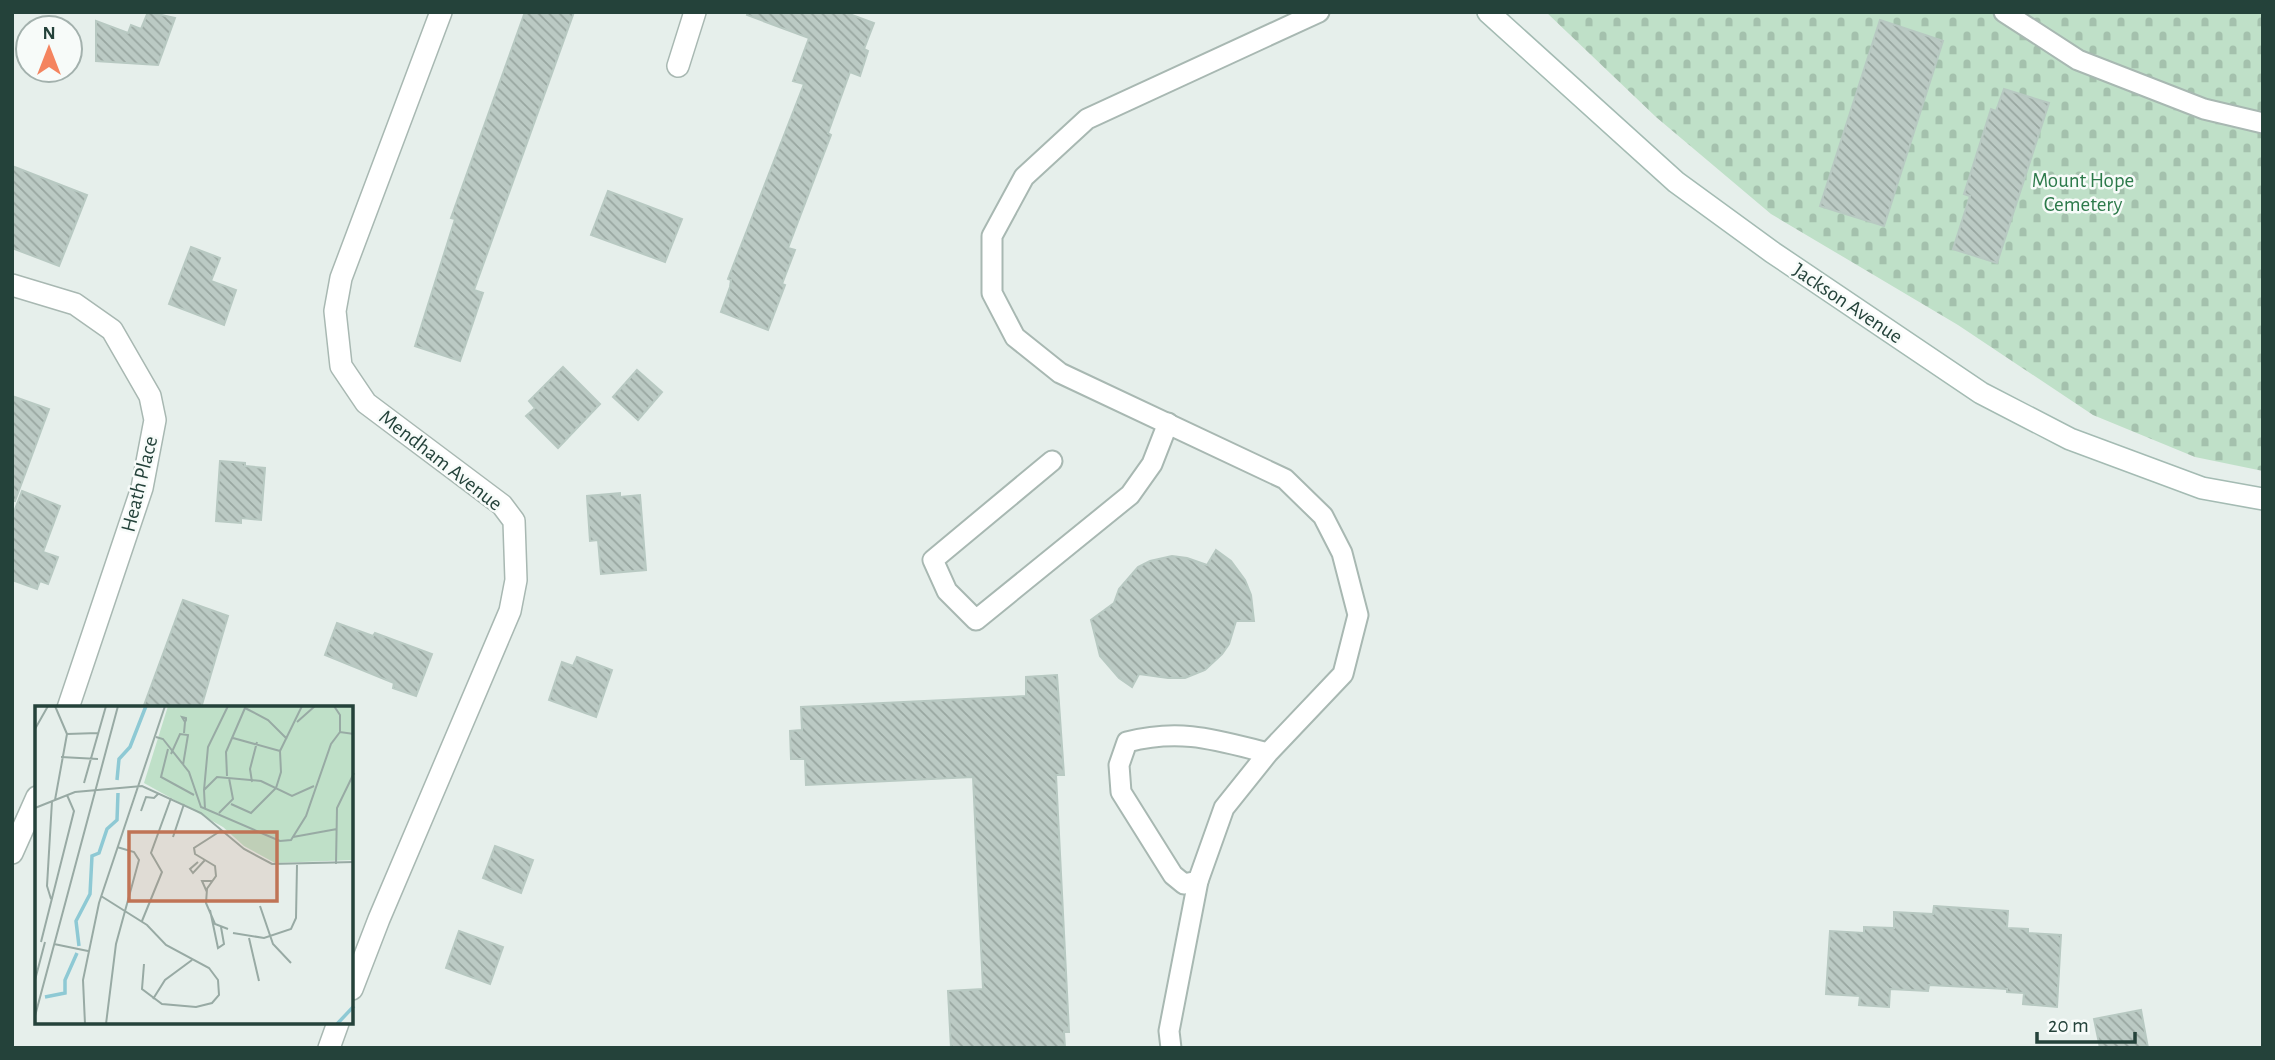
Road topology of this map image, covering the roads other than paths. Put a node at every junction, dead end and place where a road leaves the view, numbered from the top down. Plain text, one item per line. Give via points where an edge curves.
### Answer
1 (441, 12) edge
2 (695, 12) edge
3 (1319, 12) edge
4 (1488, 12) edge
5 (2004, 12) edge
6 (678, 66) dead end
7 (2263, 123) edge
8 (12, 285) edge
9 (1168, 424) junction
10 (1052, 461) dead end
11 (2263, 499) edge
12 (69, 706) edge
13 (1268, 753) junction
14 (35, 801) edge
15 (12, 853) edge
16 (1198, 881) junction
17 (354, 984) edge
18 (337, 1025) edge
19 (329, 1048) edge
20 (1171, 1048) edge

1 - 17 street, Mendham Avenue via 341,278 335,311 341,366 366,403 502,505 514,521 516,580 510,611
2 - 6 street
3 - 9 lane via 1087,119 1024,177 992,236 992,293 1015,337 1060,373
4 - 11 street, Jackson Avenue via 1676,182 1981,393 2081,444 2202,488
5 - 7 lane via 2078,60 2204,110
8 - 12 street, Heath Place via 75,304 112,330 150,396 155,420 142,488
9 - 10 lane via 1152,464 1130,495 976,620 947,591 933,560
9 - 13 lane via 1285,479 1323,516 1342,553 1358,615 1343,674
13 - 16 lane via 1224,808
13 - 16 lane via 1195,735 1127,742 1119,765 1121,792 1173,874 1184,884
14 - 15 street
16 - 20 lane via 1169,1031
18 - 19 street

